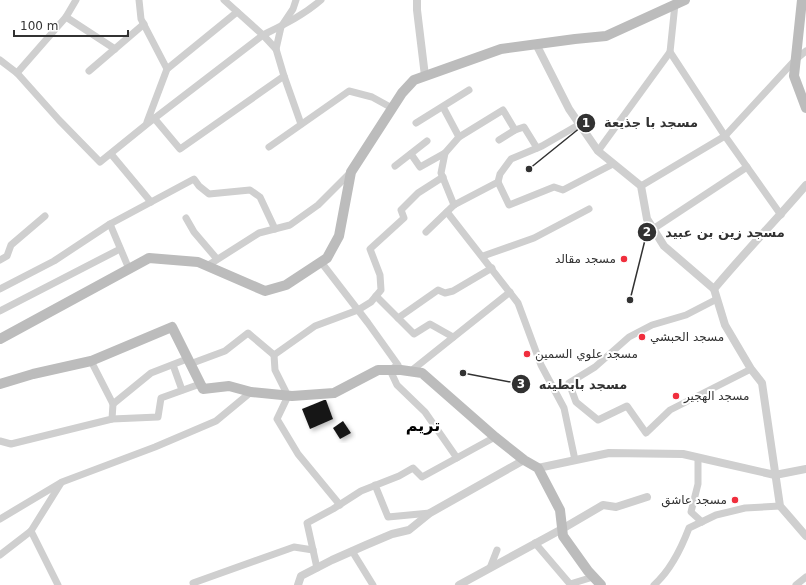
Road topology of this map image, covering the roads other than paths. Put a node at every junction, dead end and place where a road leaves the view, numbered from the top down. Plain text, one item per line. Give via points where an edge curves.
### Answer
1 (76, 0) edge
2 (139, 0) edge
3 (224, 0) edge
4 (296, 0) edge
5 (321, 0) edge
6 (417, 0) edge
7 (802, 0) edge
8 (680, 2) edge
9 (237, 12) junction
10 (66, 17) junction
11 (144, 24) junction
12 (281, 26) junction
13 (263, 35) junction
14 (536, 44) junction
15 (115, 49) junction
16 (276, 49) junction
17 (806, 51) edge
18 (670, 52) junction
19 (0, 60) edge
20 (795, 60) junction
21 (167, 69) junction
22 (89, 71) dead end
23 (17, 73) junction
24 (284, 76) junction
25 (425, 76) junction
26 (469, 90) dead end
27 (443, 107) junction
28 (392, 108) junction
29 (806, 108) edge
30 (154, 118) junction
31 (416, 123) dead end
32 (147, 124) junction
33 (301, 124) junction
34 (580, 124) junction
35 (515, 130) junction
36 (725, 136) junction
37 (459, 137) junction
38 (499, 140) dead end
39 (427, 142) dead end
40 (269, 147) dead end
41 (537, 148) junction
42 (598, 151) junction
43 (445, 153) junction
44 (111, 154) junction
45 (410, 154) junction
46 (613, 164) junction
47 (394, 166) dead end
48 (747, 167) junction
49 (351, 172) junction
50 (443, 177) junction
51 (498, 182) junction
52 (806, 185) edge
53 (641, 186) junction
54 (151, 202) junction
55 (454, 205) junction
56 (589, 209) dead end
57 (447, 212) junction
58 (781, 215) junction
59 (45, 216) dead end
60 (186, 218) dead end
61 (110, 224) junction
62 (275, 229) junction
63 (653, 229) junction
64 (426, 232) dead end
65 (120, 249) junction
66 (482, 256) junction
67 (217, 259) junction
68 (0, 260) edge
69 (321, 262) junction
70 (206, 266) junction
71 (492, 268) junction
72 (129, 269) junction
73 (0, 289) edge
74 (714, 289) junction
75 (510, 292) junction
76 (376, 296) junction
77 (717, 299) junction
78 (358, 310) junction
79 (0, 311) edge
80 (398, 318) junction
81 (453, 337) junction
82 (0, 339) edge
83 (274, 356) junction
84 (91, 361) junction
85 (189, 361) junction
86 (173, 365) junction
87 (751, 369) junction
88 (390, 370) junction
89 (411, 371) junction
90 (0, 384) edge
91 (200, 384) junction
92 (182, 390) junction
93 (251, 392) junction
94 (288, 396) junction
95 (113, 404) junction
96 (112, 419) junction
97 (495, 437) junction
98 (0, 441) edge
99 (457, 458) junction
100 (698, 458) junction
101 (524, 460) junction
102 (575, 460) junction
103 (538, 468) junction
104 (806, 468) edge
105 (775, 475) junction
106 (62, 482) junction
107 (375, 485) junction
108 (647, 497) dead end
109 (340, 505) junction
110 (780, 506) junction
111 (430, 513) junction
112 (0, 518) edge
113 (702, 522) junction
114 (562, 529) junction
115 (31, 531) junction
116 (804, 531) edge
117 (535, 544) junction
118 (313, 550) junction
119 (497, 550) dead end
120 (352, 551) junction
121 (0, 556) edge
122 (316, 568) junction
123 (490, 568) junction
124 (593, 577) junction
125 (806, 577) edge
126 (193, 583) dead end
127 (570, 584) edge
128 (58, 585) edge
129 (298, 585) edge
130 (373, 585) edge
131 (459, 585) edge
132 (601, 585) edge
133 (654, 585) edge
134 (796, 585) edge

1 - 10 street
2 - 11 street
3 - 9 street
4 - 12 street
5 - 12 street
6 - 25 street
7 - 20 main road
8 - 14 main road via 606,36
8 - 18 street
9 - 13 street
9 - 21 street
10 - 15 street
10 - 23 street
11 - 15 street
11 - 21 street
12 - 13 street
12 - 16 street
13 - 16 street
13 - 30 street
14 - 25 main road via 501,49
14 - 34 street via 569,109
15 - 22 street
16 - 24 street
17 - 20 street
18 - 36 street
18 - 42 street
19 - 23 street
20 - 29 main road via 794,76
20 - 36 street
21 - 32 street
23 - 44 street via 100,162
24 - 30 street via 180,148
24 - 33 street
25 - 28 main road via 414,80 402,92
26 - 27 street
27 - 31 street
27 - 37 street
28 - 33 street via 372,97 349,91
28 - 49 main road
30 - 32 street
32 - 44 street
33 - 40 street
34 - 41 street
34 - 42 street
35 - 37 street via 503,110
35 - 38 street
35 - 41 street via 524,127
36 - 48 street
36 - 53 street
37 - 43 street
39 - 45 street
41 - 51 street via 511,159 500,174
42 - 46 street
43 - 45 street via 420,167
43 - 50 street via 441,173
44 - 54 street
45 - 47 street
46 - 51 street via 563,190 554,187 509,205
46 - 53 street
48 - 58 street
48 - 63 street
49 - 62 street via 318,206 290,225
49 - 69 main road via 339,236 327,258
50 - 55 street
50 - 76 street via 418,193 401,210 404,218 370,249 380,275 381,290
51 - 55 street
52 - 58 street
53 - 63 street via 647,219
54 - 61 street
54 - 62 street via 194,179 209,194 250,190 260,197
55 - 57 street
56 - 66 street via 534,238
57 - 64 street
57 - 66 street
58 - 74 street
59 - 68 street via 11,245 7,256
60 - 67 street via 194,232
61 - 65 street
61 - 73 street via 54,261
62 - 67 street via 259,233
63 - 74 street via 664,246
65 - 72 street
65 - 79 street
66 - 71 street
67 - 70 street
69 - 70 main road via 286,285 265,291
69 - 78 street
70 - 72 main road via 198,262 149,258
71 - 75 street
71 - 80 street via 453,291 445,293 438,290
72 - 82 main road
74 - 77 street
75 - 81 street
75 - 102 street via 518,303 541,365 564,408
76 - 78 street
76 - 80 street
77 - 87 street via 725,325
77 - 87 street via 686,315 652,325 629,337 595,368 569,383 576,402 598,420 628,406 646,433 670,410
78 - 83 street via 315,326
78 - 88 street via 398,365
80 - 81 street via 414,334 430,324
81 - 89 street
83 - 85 street via 248,333 225,351
83 - 94 street via 275,370
84 - 85 main road via 172,327
84 - 90 main road
84 - 95 street
85 - 86 street
85 - 91 main road
86 - 92 street
86 - 95 street via 151,373
87 - 105 street via 762,383
88 - 89 main road
88 - 94 main road via 378,370 334,393
88 - 99 street via 398,385 425,412
89 - 97 main road via 422,373
91 - 92 street
91 - 93 main road via 203,389 229,386
92 - 96 street via 161,398 158,417
93 - 94 main road
93 - 106 street via 216,421
94 - 109 street via 277,419 298,454
95 - 96 street
96 - 98 street via 11,444
97 - 99 street
97 - 101 main road
99 - 107 street via 422,477 412,468
100 - 102 street via 683,454 609,453
100 - 105 street
100 - 113 street via 698,484 691,512
101 - 103 main road
101 - 111 street
102 - 103 street
103 - 114 main road via 560,510
104 - 105 street
105 - 110 street
106 - 112 street
106 - 115 street
107 - 109 street
107 - 111 street via 388,517
108 - 114 street via 616,507 603,504
109 - 118 street via 307,523
110 - 113 street via 745,508 716,515
110 - 116 street
111 - 120 street via 409,530 392,534
113 - 133 street via 689,528 680,552
114 - 117 street
114 - 124 main road via 563,536
115 - 121 street
115 - 128 street
117 - 123 street
117 - 127 street
118 - 122 street
118 - 126 street via 294,547
119 - 123 street
120 - 122 street
120 - 130 street
122 - 129 street via 302,576
123 - 131 street
124 - 127 street
124 - 132 main road
125 - 134 street

